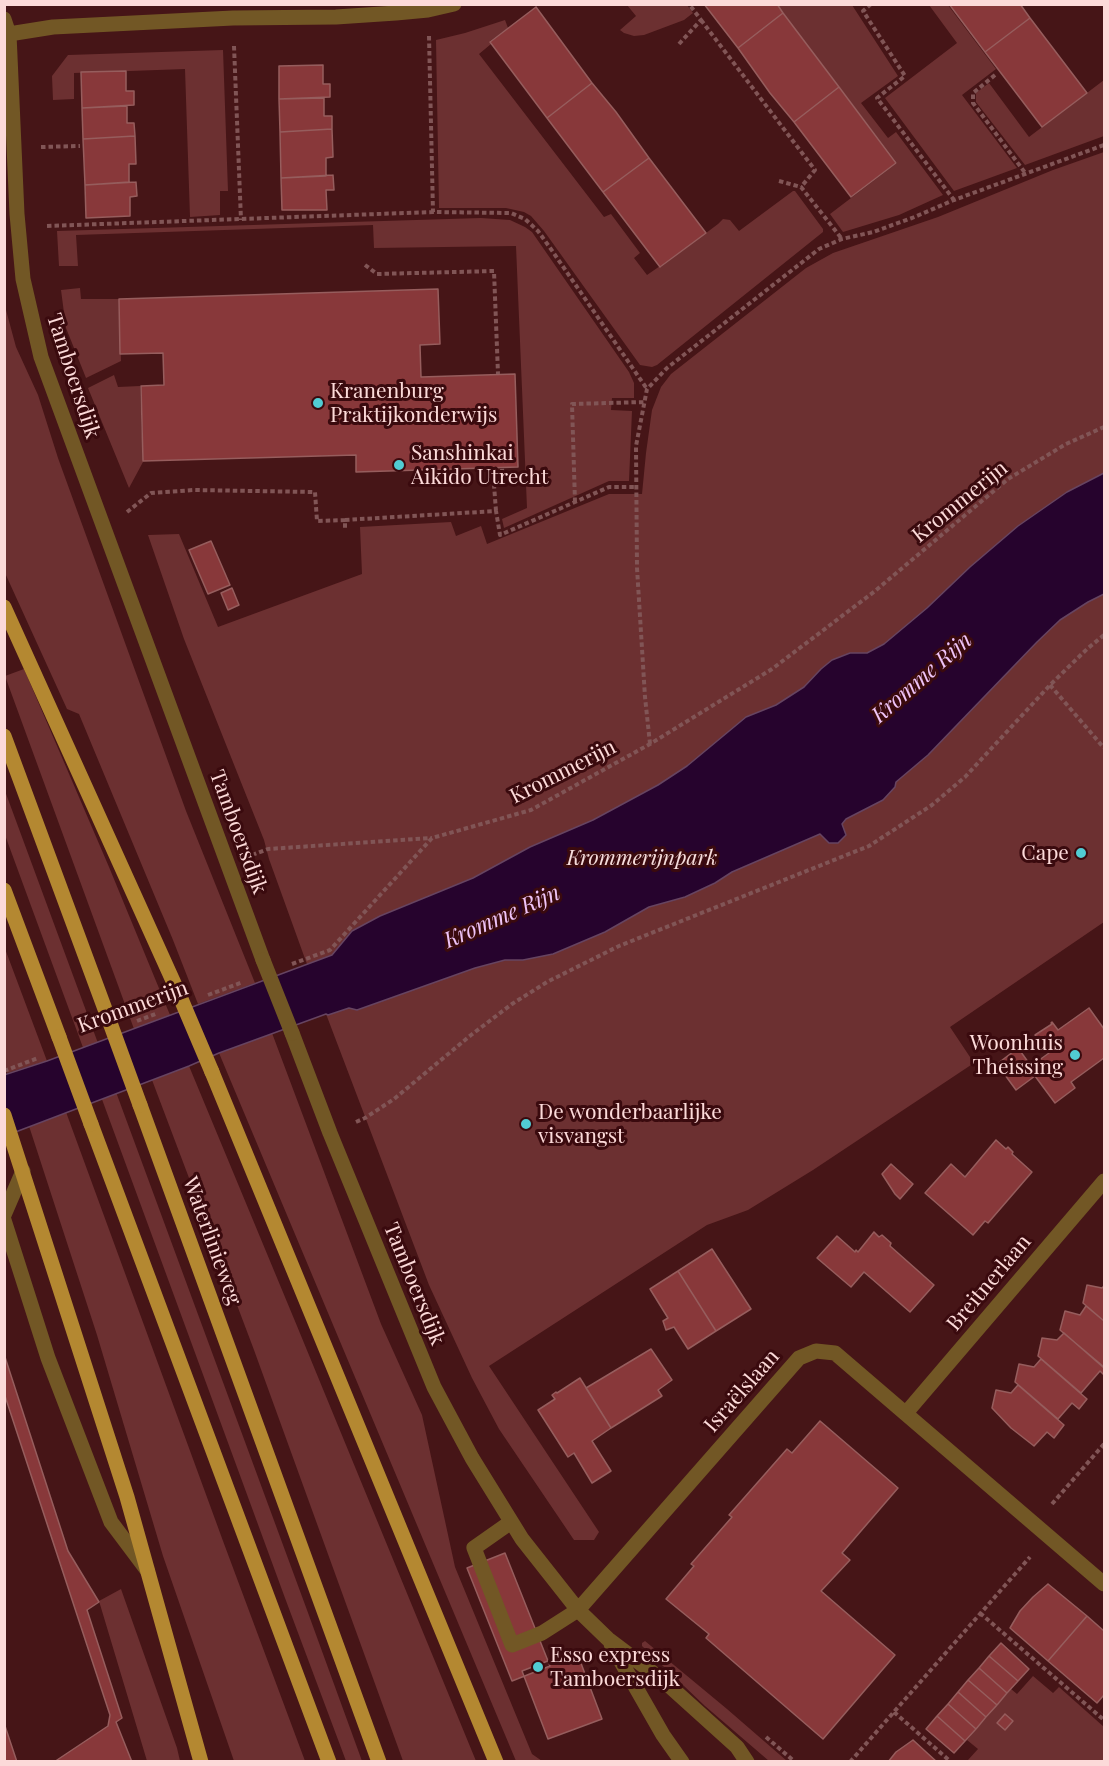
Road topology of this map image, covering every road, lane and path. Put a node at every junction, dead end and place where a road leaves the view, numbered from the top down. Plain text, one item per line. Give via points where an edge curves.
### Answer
1 (454, 4) edge
2 (689, 4) edge
3 (871, 4) edge
4 (428, 10) junction
5 (233, 18) junction
6 (701, 20) junction
7 (7, 27) edge
8 (679, 44) dead end
9 (994, 75) dead end
10 (1104, 145) edge
11 (80, 146) dead end
12 (14, 147) junction
13 (1026, 174) junction
14 (779, 181) dead end
15 (801, 187) junction
16 (954, 200) junction
17 (433, 212) junction
18 (241, 220) junction
19 (18, 228) junction
20 (842, 239) junction
21 (365, 265) dead end
22 (498, 374) dead end
23 (647, 389) junction
24 (644, 402) junction
25 (1104, 427) edge
26 (502, 468) dead end
27 (636, 487) junction
28 (575, 501) junction
29 (496, 511) junction
30 (345, 520) junction
31 (345, 528) dead end
32 (105, 530) junction
33 (4, 607) edge
34 (1104, 635) edge
35 (1050, 685) junction
36 (4, 736) edge
37 (650, 744) junction
38 (1104, 748) edge
39 (432, 838) junction
40 (227, 864) junction
41 (4, 890) edge
42 (287, 966) dead end
43 (244, 982) dead end
44 (201, 998) dead end
45 (169, 1010) dead end
46 (136, 1022) dead end
47 (49, 1054) dead end
48 (4, 1071) edge
49 (4, 1115) edge
50 (330, 1133) junction
51 (21, 1166) junction
52 (1104, 1181) edge
53 (4, 1215) edge
54 (4, 1220) edge
55 (906, 1413) junction
56 (1104, 1444) edge
57 (511, 1522) junction
58 (1035, 1524) junction
59 (1048, 1536) junction
60 (147, 1570) junction
61 (1104, 1584) edge
62 (578, 1610) junction
63 (980, 1613) junction
64 (608, 1639) junction
65 (894, 1712) junction
66 (1104, 1720) edge
67 (201, 1761) edge
68 (328, 1761) edge
69 (380, 1761) edge
70 (496, 1761) edge
71 (682, 1761) edge
72 (747, 1761) edge
73 (850, 1761) edge
74 (951, 1761) edge

1 - 4 street
2 - 6 path
3 - 16 path via 862,11 905,76 877,98
4 - 5 street via 336,17
4 - 17 path
5 - 7 street
5 - 18 path
6 - 8 path
6 - 15 path via 815,170
7 - 12 street, Tamboersdijk
9 - 13 path via 973,93 973,104
10 - 13 path
11 - 12 path
12 - 19 street, Tamboersdijk
13 - 16 path
14 - 15 path
15 - 20 path
16 - 20 path via 873,232
17 - 18 path
17 - 23 path via 511,213 525,219 538,231
18 - 19 path
19 - 32 street, Tamboersdijk via 23,279 41,357
20 - 23 path via 819,249 667,368
21 - 22 path via 376,274 494,271
23 - 24 path
24 - 27 path via 636,446
24 - 28 path via 572,404
25 - 37 path, Krommerijn via 1066,444 1008,479 875,591 772,669
26 - 29 path via 503,483 494,485
27 - 28 path via 609,487
27 - 37 path via 637,568
28 - 29 path via 500,535
29 - 30 path
30 - 31 path
30 - 32 path via 317,521 315,492 194,490 151,494
32 - 40 street, Tamboersdijk
33 - 70 main road, bridge via 178,992
34 - 35 path
35 - 38 path
35 - 50 path via 965,777 932,805 869,846 619,946 547,982 471,1035 394,1099 365,1118
36 - 69 main road, Waterlinieweg, bridge
37 - 39 path, Krommerijn via 531,810
39 - 40 path, Krommerijn via 268,849
39 - 42 path via 330,950
40 - 50 street, Tamboersdijk, bridge
41 - 68 main road, bridge
43 - 44 path, Krommerijn
45 - 46 path, Krommerijn
47 - 48 path
49 - 51 main road
50 - 57 street, Tamboersdijk via 434,1387
51 - 53 street
51 - 60 main road
52 - 55 street, Breitnerlaan
54 - 60 street via 48,1358 111,1522
55 - 58 street, Israëlslaan
55 - 62 street, Israëlslaan via 835,1353 816,1351 799,1358
56 - 58 path
57 - 62 street, Tamboersdijk
57 - 62 street, Israëlslaan via 474,1548 512,1645 542,1633
58 - 59 street, Israëlslaan
59 - 61 street, Israëlslaan
59 - 63 path
60 - 67 main road
62 - 64 street, Tamboersdijk
63 - 65 path
63 - 66 path
64 - 71 street
64 - 72 street via 665,1682 737,1747
65 - 73 path
65 - 74 path

